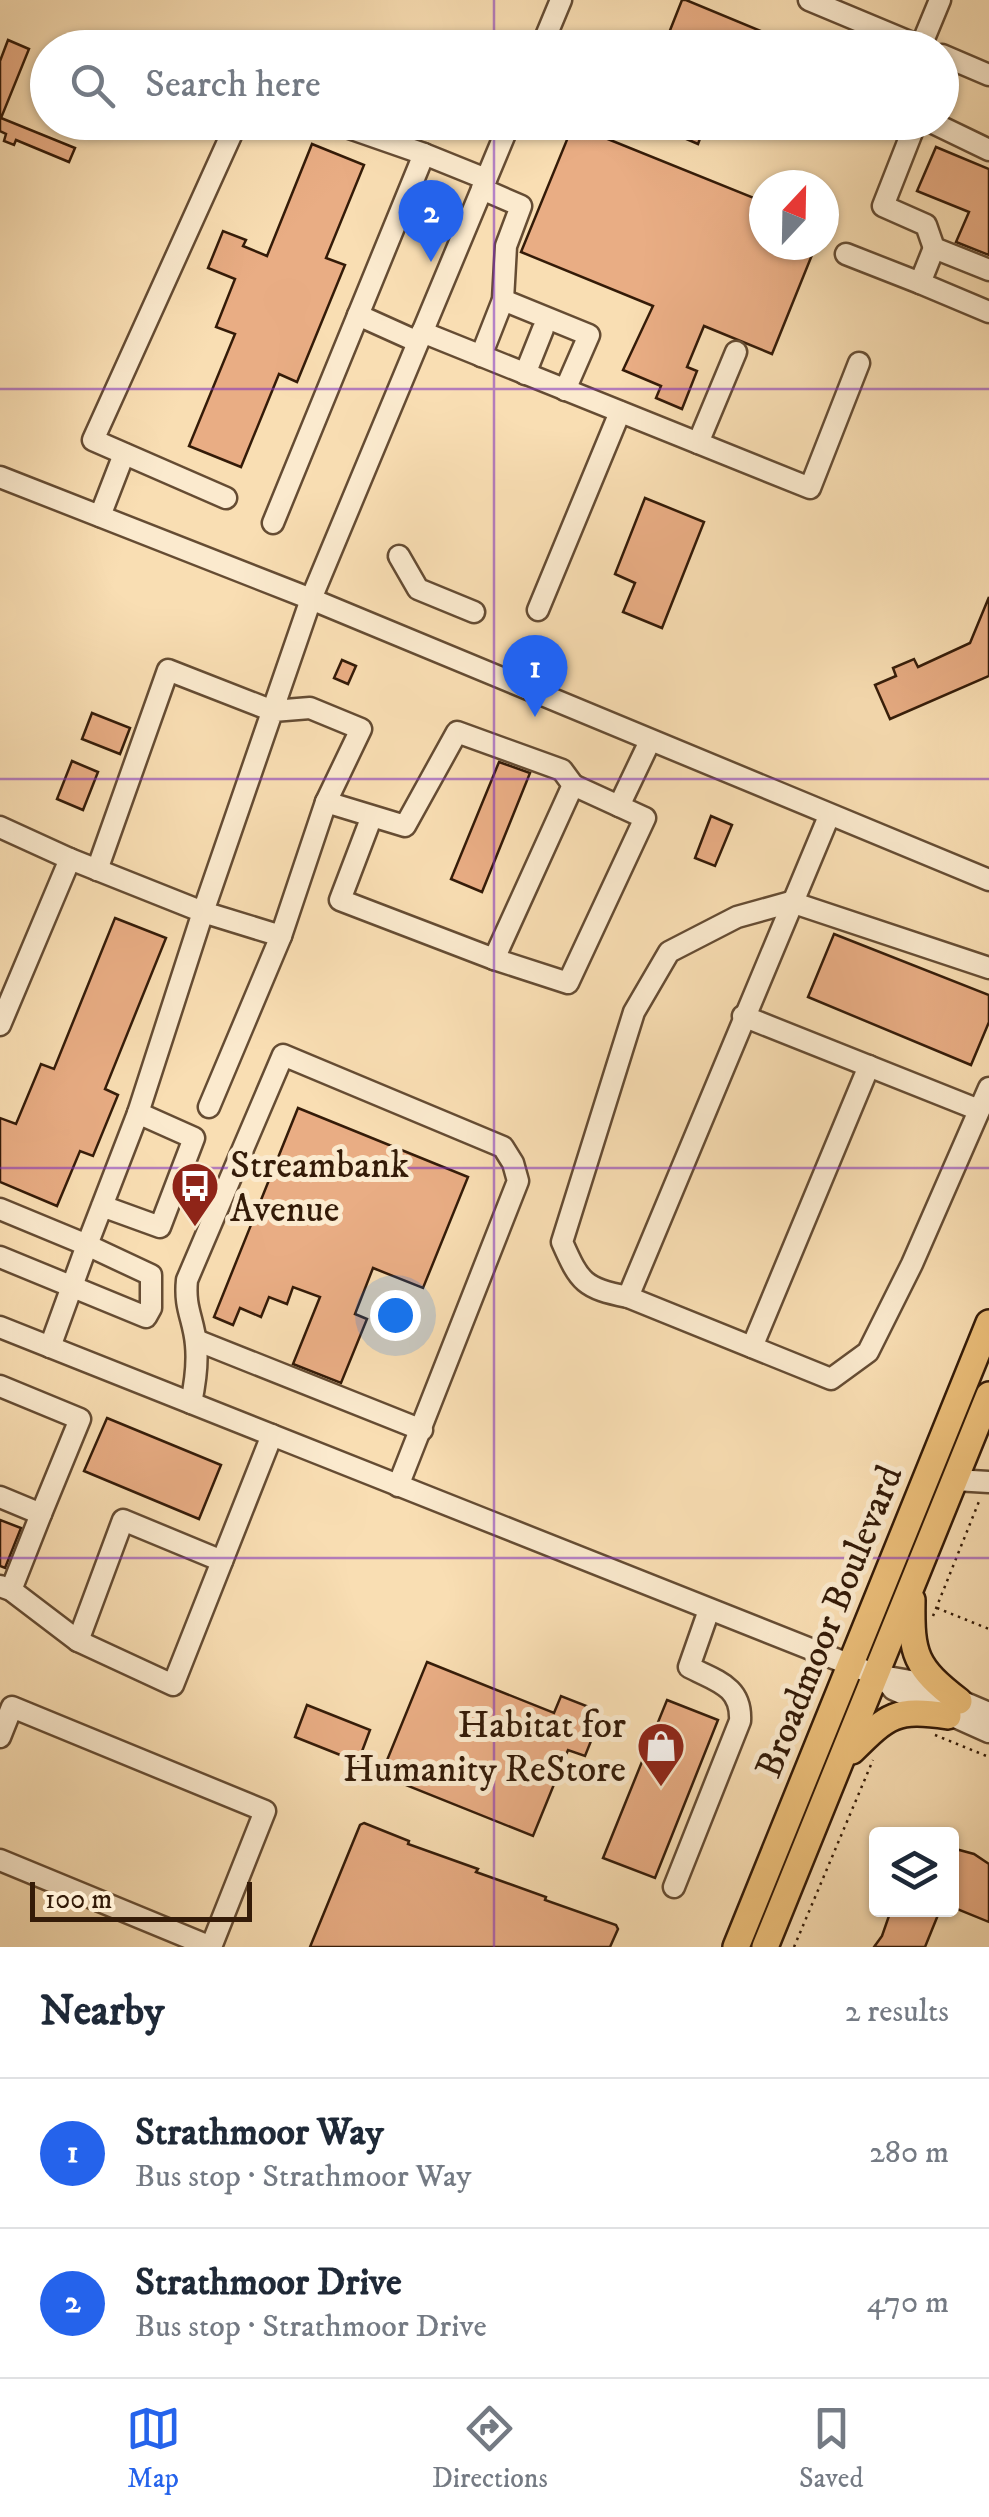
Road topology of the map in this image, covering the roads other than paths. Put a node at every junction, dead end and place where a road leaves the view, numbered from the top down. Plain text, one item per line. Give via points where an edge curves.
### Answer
1 (561, 0) edge
2 (809, 0) edge
3 (940, 0) edge
4 (548, 30) edge
5 (880, 30) edge
6 (937, 30) edge
7 (959, 63) edge
8 (989, 75) edge
9 (959, 136) edge
10 (229, 140) edge
11 (384, 140) edge
12 (502, 140) edge
13 (909, 140) edge
14 (989, 150) edge
15 (424, 154) junction
16 (484, 184) junction
17 (934, 248) junction
18 (846, 254) dead end
19 (989, 270) edge
20 (920, 284) junction
21 (503, 300) junction
22 (989, 312) edge
23 (358, 315) junction
24 (543, 329) dead end
25 (420, 337) junction
26 (736, 352) dead end
27 (481, 356) junction
28 (859, 363) dead end
29 (526, 374) junction
30 (566, 390) junction
31 (620, 412) junction
32 (698, 443) junction
33 (124, 454) junction
34 (0, 476) edge
35 (226, 498) dead end
36 (100, 516) junction
37 (273, 523) dead end
38 (399, 556) dead end
39 (311, 600) junction
40 (538, 610) dead end
41 (474, 612) dead end
42 (273, 712) junction
43 (650, 741) junction
44 (572, 785) junction
45 (326, 802) junction
46 (620, 806) junction
47 (372, 816) junction
48 (828, 816) junction
49 (0, 827) edge
50 (70, 859) junction
51 (98, 870) junction
52 (989, 880) edge
53 (790, 902) junction
54 (203, 912) junction
55 (281, 936) junction
56 (494, 959) junction
57 (989, 968) edge
58 (743, 1016) junction
59 (0, 1026) edge
60 (869, 1066) junction
61 (989, 1088) edge
62 (209, 1107) dead end
63 (980, 1110) junction
64 (138, 1112) junction
65 (102, 1206) junction
66 (0, 1209) edge
67 (88, 1245) junction
68 (0, 1257) edge
69 (72, 1287) junction
70 (628, 1297) junction
71 (989, 1323) edge
72 (0, 1327) edge
73 (196, 1340) junction
74 (50, 1347) junction
75 (752, 1347) junction
76 (0, 1386) edge
77 (989, 1396) edge
78 (191, 1403) junction
79 (422, 1430) junction
80 (272, 1436) junction
81 (955, 1480) junction
82 (398, 1486) junction
83 (985, 1490) edge
84 (0, 1497) edge
85 (42, 1514) junction
86 (222, 1561) junction
87 (913, 1584) junction
88 (6, 1588) edge
89 (709, 1610) junction
90 (78, 1641) junction
91 (849, 1665) junction
92 (880, 1677) junction
93 (989, 1713) edge
94 (947, 1717) junction
95 (989, 1732) edge
96 (0, 1737) edge
97 (842, 1762) junction
98 (0, 1860) edge
99 (674, 1887) dead end
100 (736, 1947) edge
101 (765, 1947) edge

1 - 4 street
2 - 5 street
3 - 6 street
7 - 8 street
9 - 14 street
10 - 33 street via 93,440
11 - 15 street
12 - 16 street
13 - 17 street via 883,206 926,225
15 - 16 street
15 - 23 street
16 - 21 street via 520,206 506,246
16 - 25 street
17 - 19 street
17 - 20 street
18 - 20 street
20 - 22 street
21 - 27 street
21 - 30 street via 588,335
23 - 25 street
23 - 37 street
24 - 29 street
25 - 27 street
25 - 39 street
26 - 32 street
27 - 29 street
28 - 32 street via 810,488
29 - 30 street
30 - 31 street
31 - 32 street
31 - 40 street
33 - 35 street
33 - 36 street
34 - 36 street
36 - 39 street
38 - 41 street via 418,588
39 - 42 street
39 - 43 street
42 - 45 street via 310,708 361,729
42 - 51 street via 168,670
42 - 54 street
43 - 46 street
43 - 48 street
44 - 46 street
44 - 47 street via 562,770 458,732 406,826
44 - 56 street
45 - 47 street
45 - 55 street
46 - 56 street via 645,818 568,983
47 - 56 street via 340,900
48 - 52 street
48 - 53 street
49 - 50 street
50 - 51 street
50 - 59 street
51 - 54 street
53 - 57 street
53 - 58 street
53 - 70 street via 737,918 669,952 634,1012 562,1242 575,1273 596,1290
54 - 55 street
54 - 64 street
55 - 62 street
58 - 60 street
58 - 70 street
60 - 63 street
60 - 75 street
61 - 63 street
63 - 75 street via 868,1352 831,1379
64 - 65 street
64 - 65 street via 194,1138 188,1156 160,1227
65 - 67 street
66 - 67 street
67 - 69 street
67 - 69 street via 151,1276 150,1308 146,1316
68 - 69 street
69 - 74 street
70 - 75 street
71 - 91 main road, Broadmoor Boulevard
72 - 74 street
73 - 78 street
73 - 79 street
73 - 79 street via 184,1302 187,1280 283,1055 503,1147 513,1163 518,1181
74 - 78 street
76 - 85 street via 80,1419
77 - 81 main road, Broadmoor Boulevard
78 - 80 street
79 - 82 street
80 - 82 street
80 - 86 street
81 - 83 street
81 - 87 main road, Broadmoor Boulevard
82 - 89 street
84 - 85 street
85 - 88 street
86 - 90 street via 123,1520
86 - 90 street via 173,1685
87 - 92 main road, Broadmoor Boulevard
87 - 94 main road via 916,1660
88 - 90 street
89 - 91 street
89 - 99 street via 689,1667 730,1688 741,1705 740,1721
91 - 92 street
91 - 100 main road, Broadmoor Boulevard
92 - 94 street via 916,1682
92 - 97 main road, Broadmoor Boulevard
93 - 94 street
94 - 95 street
94 - 97 main road via 893,1714
96 - 98 street via 12,1706 265,1811 211,1947
97 - 101 main road, Broadmoor Boulevard

